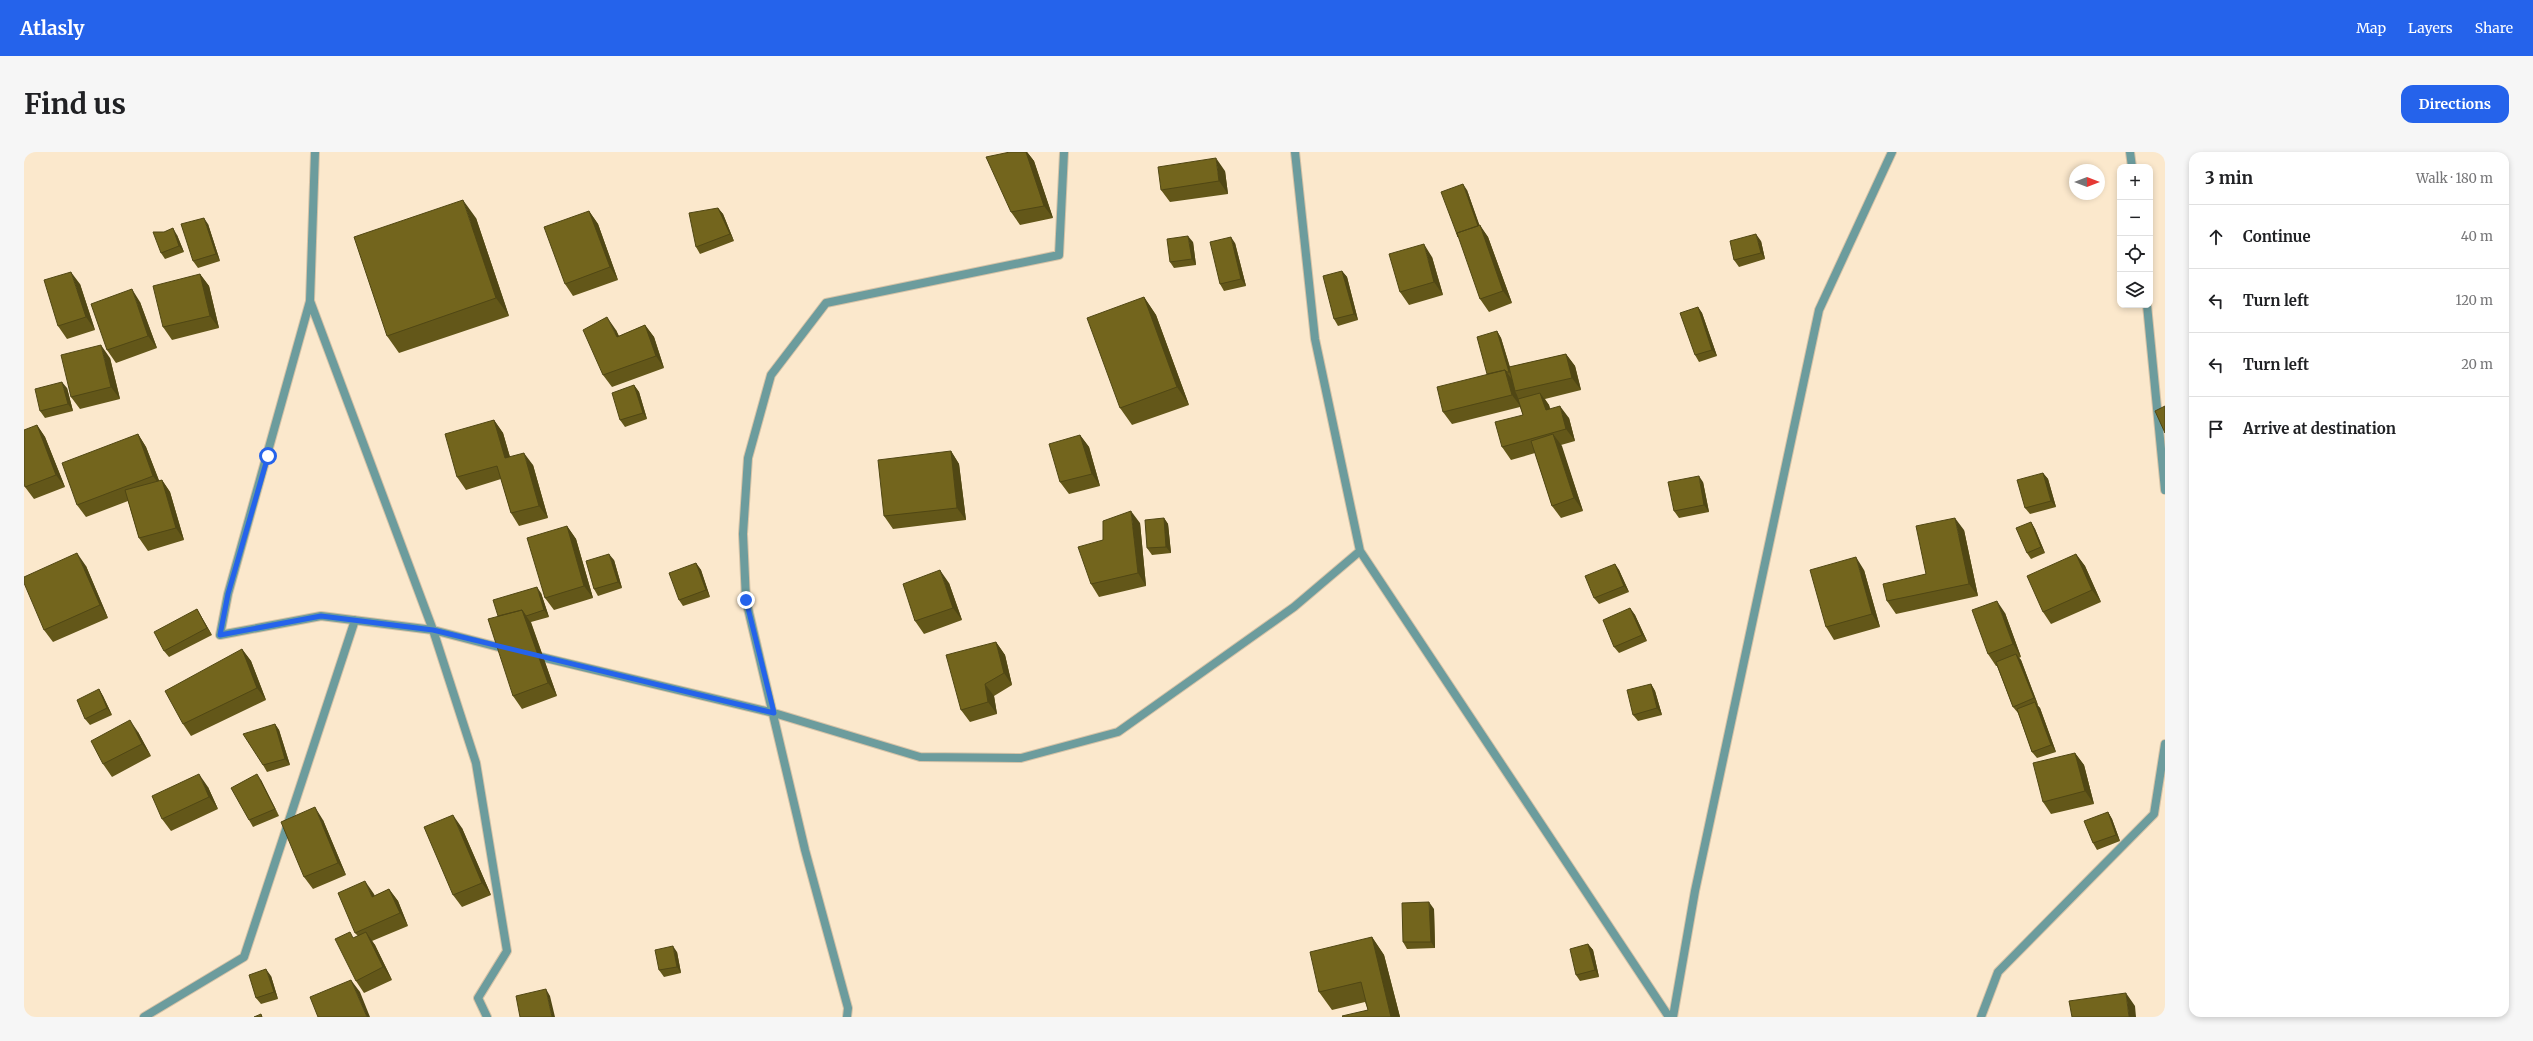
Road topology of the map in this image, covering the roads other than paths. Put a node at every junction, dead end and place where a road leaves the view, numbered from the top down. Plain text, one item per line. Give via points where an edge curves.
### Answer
1 (315, 152) edge
2 (1064, 152) edge
3 (1295, 152) edge
4 (1892, 152) edge
5 (2130, 152) edge
6 (2132, 164) edge
7 (310, 301) junction
8 (2147, 308) edge
9 (2165, 490) edge
10 (1360, 551) junction
11 (355, 620) junction
12 (433, 630) junction
13 (774, 713) junction
14 (2165, 744) edge
15 (144, 1017) edge
16 (488, 1017) edge
17 (847, 1017) edge
18 (1669, 1017) edge
19 (1673, 1017) edge
20 (1981, 1017) edge

1 - 7 street
2 - 13 street via 1059,255 826,303 771,375 748,458 743,534 746,600
3 - 10 street via 1315,339
4 - 19 street via 1819,310 1695,891
5 - 6 street
7 - 11 street via 228,594 220,635 321,616
7 - 12 street
8 - 9 street
10 - 13 street via 1294,607 1118,732 1021,758 920,757
10 - 18 street
11 - 12 street
11 - 15 street via 244,957
12 - 13 street
12 - 16 street via 476,763 507,951 478,998
13 - 17 street via 805,850 848,1008
14 - 20 street via 2154,814 1998,972

